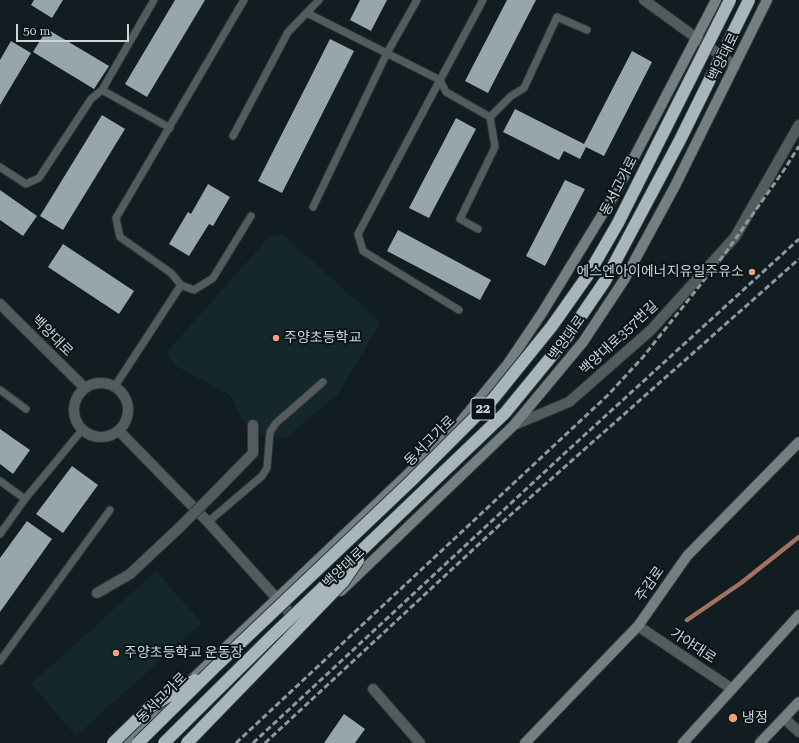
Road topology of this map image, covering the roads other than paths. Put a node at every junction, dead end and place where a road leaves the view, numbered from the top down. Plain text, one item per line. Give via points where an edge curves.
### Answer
1 (154, 0) edge
2 (244, 0) edge
3 (319, 0) edge
4 (417, 0) edge
5 (483, 0) edge
6 (644, 0) edge
7 (716, 0) edge
8 (730, 0) edge
9 (749, 0) edge
10 (768, 0) edge
11 (307, 13) junction
12 (587, 30) dead end
13 (696, 38) junction
14 (387, 53) junction
15 (735, 66) junction
16 (440, 80) junction
17 (102, 90) junction
18 (490, 117) junction
19 (799, 125) edge
20 (170, 128) junction
21 (233, 136) dead end
22 (0, 167) edge
23 (313, 207) dead end
24 (251, 216) dead end
25 (478, 229) dead end
26 (181, 285) junction
27 (0, 304) edge
28 (460, 310) dead end
29 (323, 382) dead end
30 (115, 386) junction
31 (85, 388) junction
32 (0, 390) edge
33 (26, 409) dead end
34 (253, 425) dead end
35 (514, 425) junction
36 (82, 430) junction
37 (119, 431) junction
38 (799, 442) edge
39 (0, 481) edge
40 (25, 499) junction
41 (110, 510) dead end
42 (208, 522) junction
43 (0, 534) edge
44 (371, 540) junction
45 (97, 593) dead end
46 (276, 598) junction
47 (799, 615) edge
48 (638, 626) junction
49 (303, 628) junction
50 (0, 661) edge
51 (213, 669) junction
52 (374, 689) dead end
53 (732, 689) junction
54 (799, 702) edge
55 (784, 718) junction
56 (799, 732) edge
57 (114, 743) edge
58 (125, 743) edge
59 (138, 743) edge
60 (164, 743) edge
61 (184, 743) edge
62 (187, 743) edge
63 (420, 743) edge
64 (525, 743) edge
65 (683, 743) edge
66 (760, 743) edge

1 - 17 lane
2 - 20 lane
3 - 11 lane
4 - 14 lane
5 - 16 lane
6 - 13 street
7 - 13 main road, 백양대로
8 - 51 highway, 동서고가로 / 22, bridge via 618,223 588,275 552,326 493,399 410,482
9 - 44 highway, 22, bridge via 680,140 605,281 564,341 505,413
10 - 15 main road, 백양대로
11 - 14 lane
11 - 21 lane via 288,32
12 - 18 lane via 557,17 524,88 510,96
13 - 15 street
13 - 46 main road, 백양대로 via 616,192 507,365 454,430
14 - 16 lane
14 - 23 lane
15 - 35 main road, 백양대로 via 624,280 583,342
16 - 18 lane via 446,92
16 - 28 lane via 358,234 363,251
17 - 20 lane
17 - 22 lane via 91,100 39,178 26,184
18 - 25 lane via 495,147 460,219
19 - 35 street, 백양대로357번길 via 735,237 651,330 568,402
20 - 26 lane via 116,218 120,237 171,273
24 - 26 lane via 213,278 194,290
26 - 30 lane
27 - 31 street, 백양대로
29 - 42 lane via 276,423 270,432 267,468 262,476
30 - 31 street via 100,382
30 - 37 street via 122,392 129,408 125,425
31 - 36 street via 76,399 74,413 76,422
32 - 33 lane
34 - 45 street, bridge via 253,453 130,574
35 - 49 main road, 백양대로
36 - 37 street via 96,437 112,435
36 - 40 lane
37 - 42 street
38 - 48 main road, 주감로 via 687,556
39 - 40 lane
40 - 43 lane
41 - 50 lane
42 - 46 street
44 - 60 highway, 22, bridge
44 - 62 highway, bridge via 343,582
46 - 49 street
46 - 58 main road, 백양대로
47 - 53 main road
48 - 53 street, 가야대로
48 - 64 main road, 주감로
49 - 61 main road, 백양대로
51 - 57 highway, bridge via 150,707
51 - 59 highway, 동서고가로 / 22, bridge
52 - 63 street
53 - 65 main road
54 - 55 main road
55 - 56 street
55 - 66 main road

